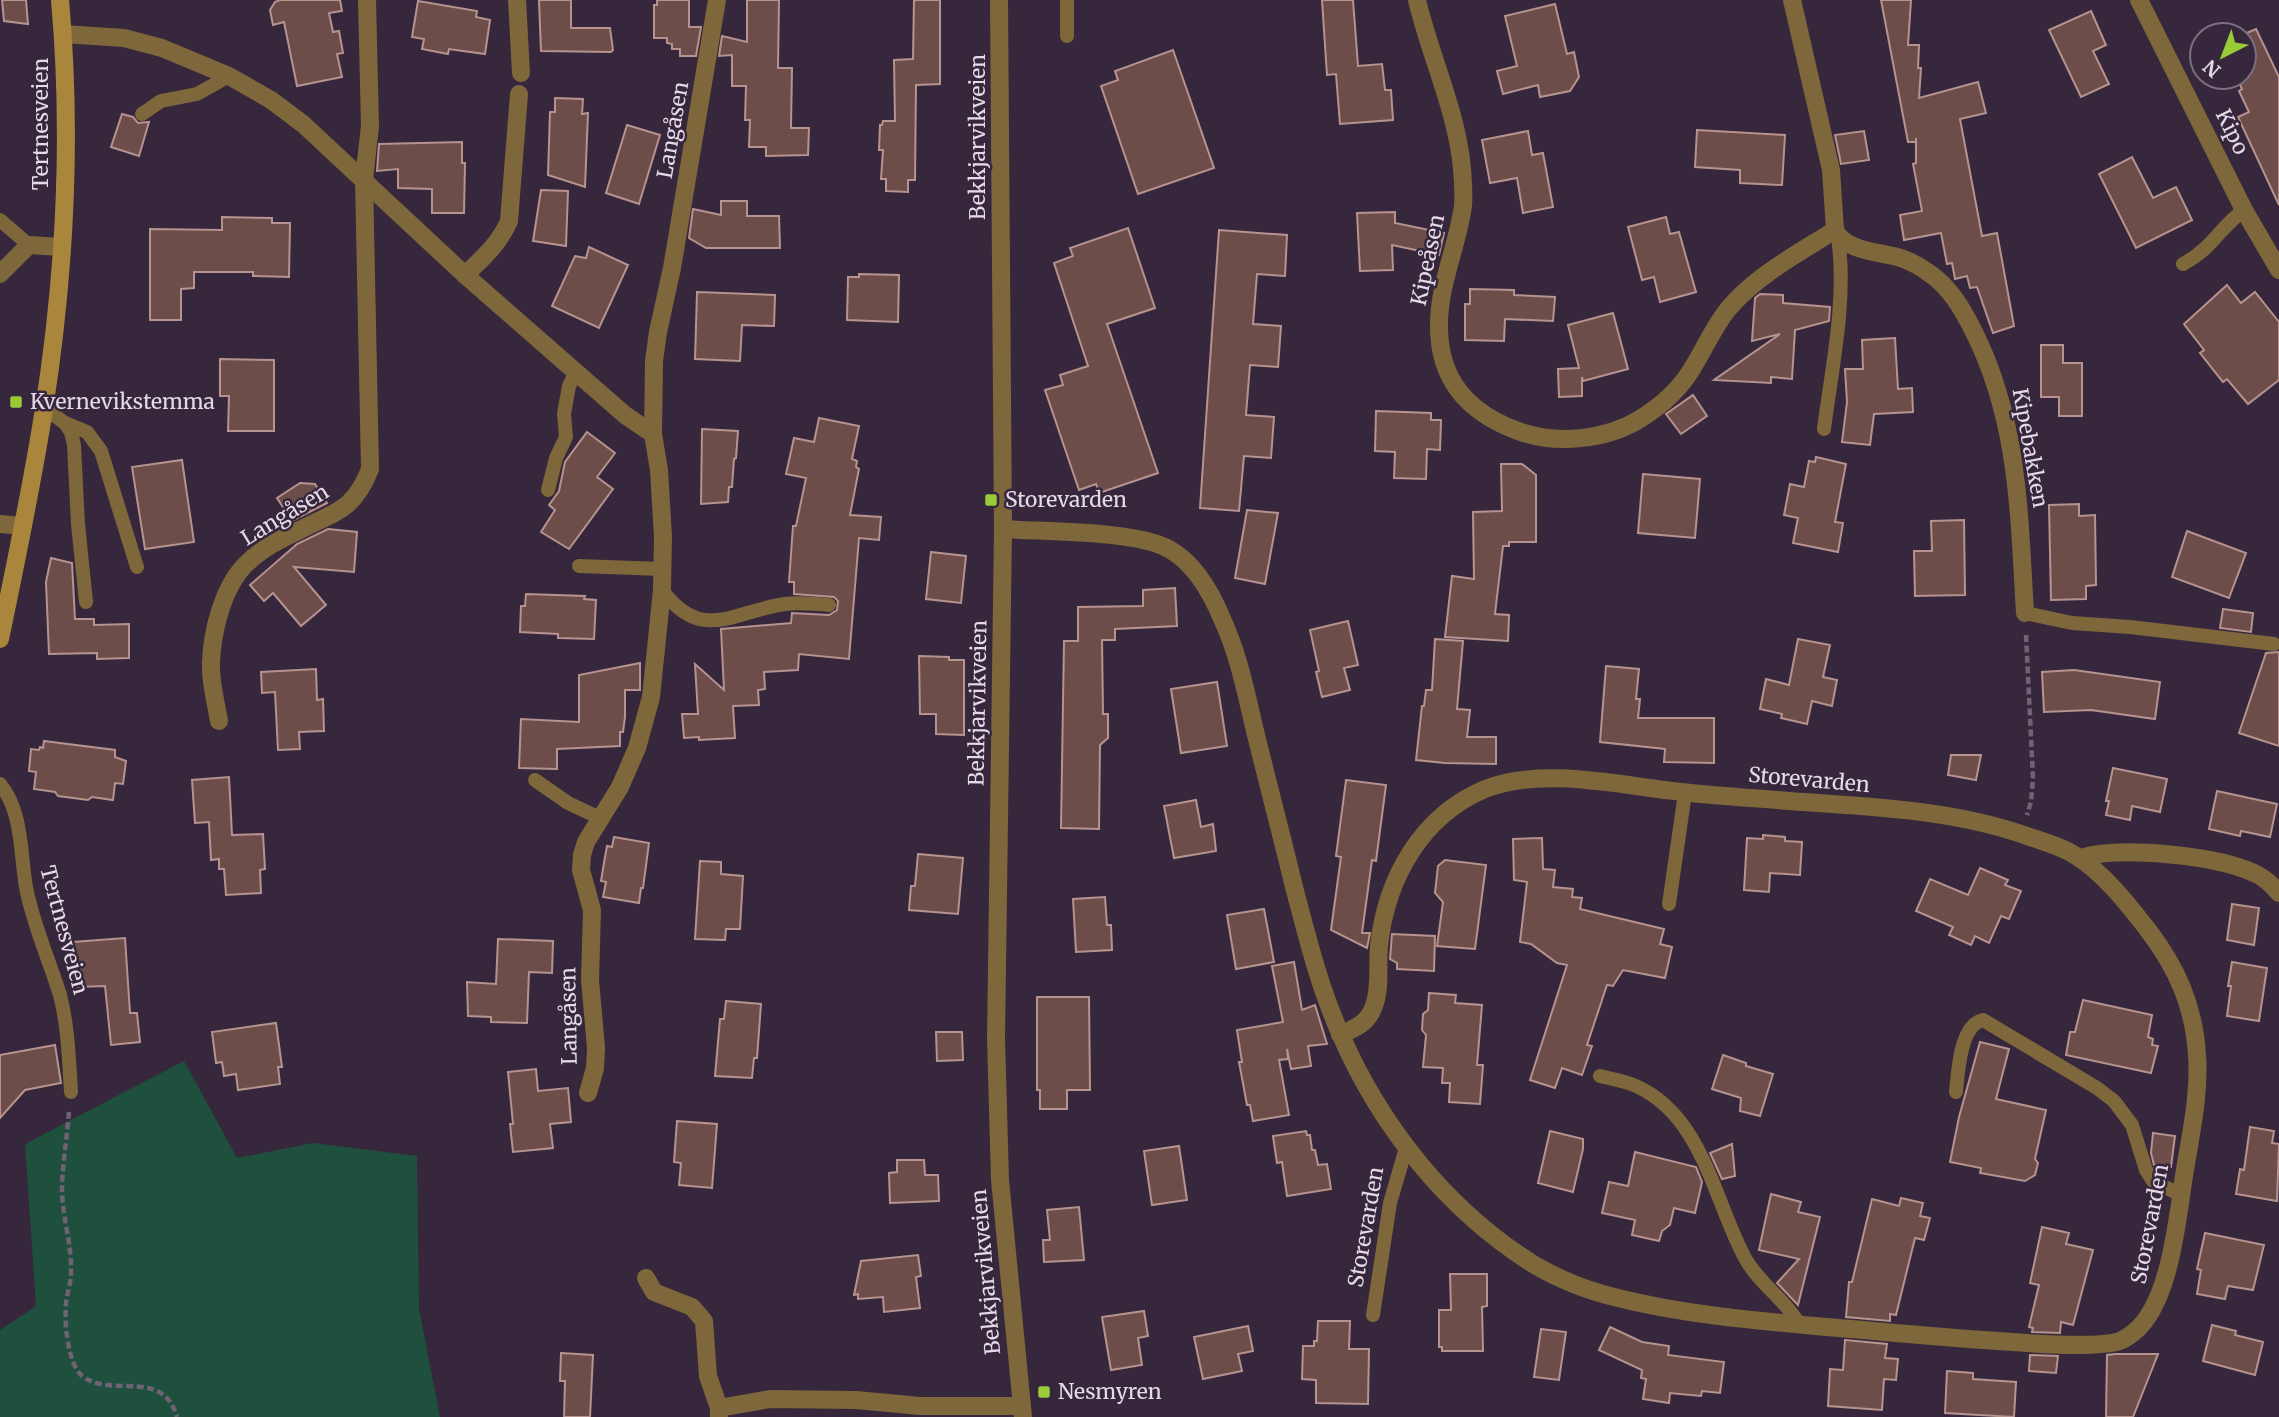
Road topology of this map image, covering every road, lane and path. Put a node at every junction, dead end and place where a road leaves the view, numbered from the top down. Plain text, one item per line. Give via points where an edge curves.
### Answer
1 (60, 0) edge
2 (366, 0) edge
3 (517, 0) edge
4 (718, 0) edge
5 (999, 0) edge
6 (1067, 0) edge
7 (1417, 0) edge
8 (1792, 0) edge
9 (2139, 0) edge
10 (63, 34) junction
11 (1067, 36) dead end
12 (521, 73) dead end
13 (229, 76) junction
14 (519, 94) dead end
15 (142, 114) dead end
16 (364, 179) junction
17 (2244, 210) junction
18 (0, 220) edge
19 (1837, 233) junction
20 (29, 245) junction
21 (61, 247) junction
22 (2183, 264) dead end
23 (2279, 270) edge
24 (0, 274) edge
25 (465, 275) junction
26 (576, 372) junction
27 (44, 408) junction
28 (65, 423) junction
29 (1824, 429) dead end
30 (653, 434) junction
31 (548, 490) dead end
32 (0, 524) edge
33 (23, 526) junction
34 (1003, 529) junction
35 (579, 566) dead end
36 (137, 567) dead end
37 (662, 569) junction
38 (662, 590) junction
39 (86, 602) dead end
40 (829, 605) dead end
41 (2025, 614) junction
42 (0, 639) edge
43 (2274, 644) dead end
44 (219, 721) dead end
45 (535, 780) dead end
46 (0, 784) edge
47 (1685, 793) junction
48 (600, 818) junction
49 (2020, 833) junction
50 (2080, 858) junction
51 (2277, 887) edge
52 (1670, 904) dead end
53 (1340, 1035) junction
54 (1600, 1076) dead end
55 (1956, 1091) dead end
56 (71, 1092) joint
57 (588, 1093) dead end
58 (1406, 1148) junction
59 (2181, 1195) junction
60 (646, 1278) dead end
61 (1373, 1315) dead end
62 (1798, 1324) junction
63 (719, 1412) edge
64 (1022, 1412) edge
65 (177, 1417) edge

1 - 10 main road, Tertnesveien
2 - 16 street, Langåsen via 370,126
3 - 12 street
4 - 30 street, Langåsen via 657,332
5 - 34 street, Bekkjarvikveien
6 - 11 lane
7 - 19 street, Kipeåsen via 1454,121 1464,202 1440,310 1441,354 1459,394 1497,423 1553,438 1601,436 1640,419 1684,380 1715,327 1746,291
8 - 19 street via 1831,170
9 - 17 street, Kipo
10 - 13 street via 124,38 162,48
10 - 21 main road, Tertnesveien via 66,120
13 - 15 lane via 197,93 161,101
13 - 16 street via 303,124
14 - 25 street via 509,221 490,252
16 - 25 street
16 - 44 street, Langåsen via 370,469 354,500 269,546 245,565 228,591 210,663
17 - 22 lane via 2207,249
17 - 23 street, Kipo
18 - 20 lane
19 - 29 lane via 1839,309
19 - 41 street, Kipebakken via 1852,245 1909,261 1933,275 1951,292 1979,340 2003,402 2016,478
20 - 21 street
20 - 24 street
21 - 27 main road, Tertnesveien
25 - 26 street
26 - 30 street
26 - 31 lane via 564,414 566,437
27 - 28 lane
27 - 33 main road, Tertnesveien
28 - 36 lane via 87,432 102,451
28 - 39 lane via 74,445
30 - 37 street, Langåsen via 662,503
32 - 33 street
33 - 42 main road, Tertnesveien
34 - 53 street, Storevarden via 1150,542 1180,557 1210,594 1235,652 1304,923
34 - 64 street, Bekkjarvikveien via 997,1081 1000,1180
35 - 37 lane
37 - 38 street, Langåsen
38 - 40 lane via 673,605 699,620 724,620 786,604
38 - 48 street, Langåsen via 645,721 620,787
41 - 43 lane
41 - 49 path via 2033,778 2031,802
45 - 48 lane
46 - 56 lane, Tertnesveien via 10,798 18,825 26,888 61,998
47 - 49 street, Storevarden via 1927,812
47 - 52 lane
47 - 53 street, Storevarden via 1527,779 1489,788 1450,811 1405,859 1384,913 1374,1008 1356,1028
48 - 57 street, Langåsen via 582,855 592,910 590,980 596,1048
49 - 50 street, Storevarden
50 - 51 street via 2123,852 2216,862 2255,873
50 - 59 street, Storevarden via 2140,920 2178,973 2186,994 2197,1046 2198,1078
53 - 58 street, Storevarden
54 - 62 lane via 1635,1086 1674,1115 1706,1163 1746,1261
55 - 59 lane via 1968,1033 1983,1020 2114,1101 2132,1125 2153,1181
56 - 65 path via 62,1193 72,1272 65,1306 73,1364 93,1383 143,1386 161,1392
58 - 61 lane, Storevarden via 1390,1203
58 - 62 street, Storevarden via 1491,1232 1526,1260 1576,1286 1664,1308
59 - 62 street, Storevarden via 2166,1278 2157,1301 2142,1325 2120,1341 2030,1343
60 - 63 street, Bekkjarvikveien via 654,1292 692,1307 704,1321 708,1376
63 - 64 street, Bekkjarvikveien via 771,1399

